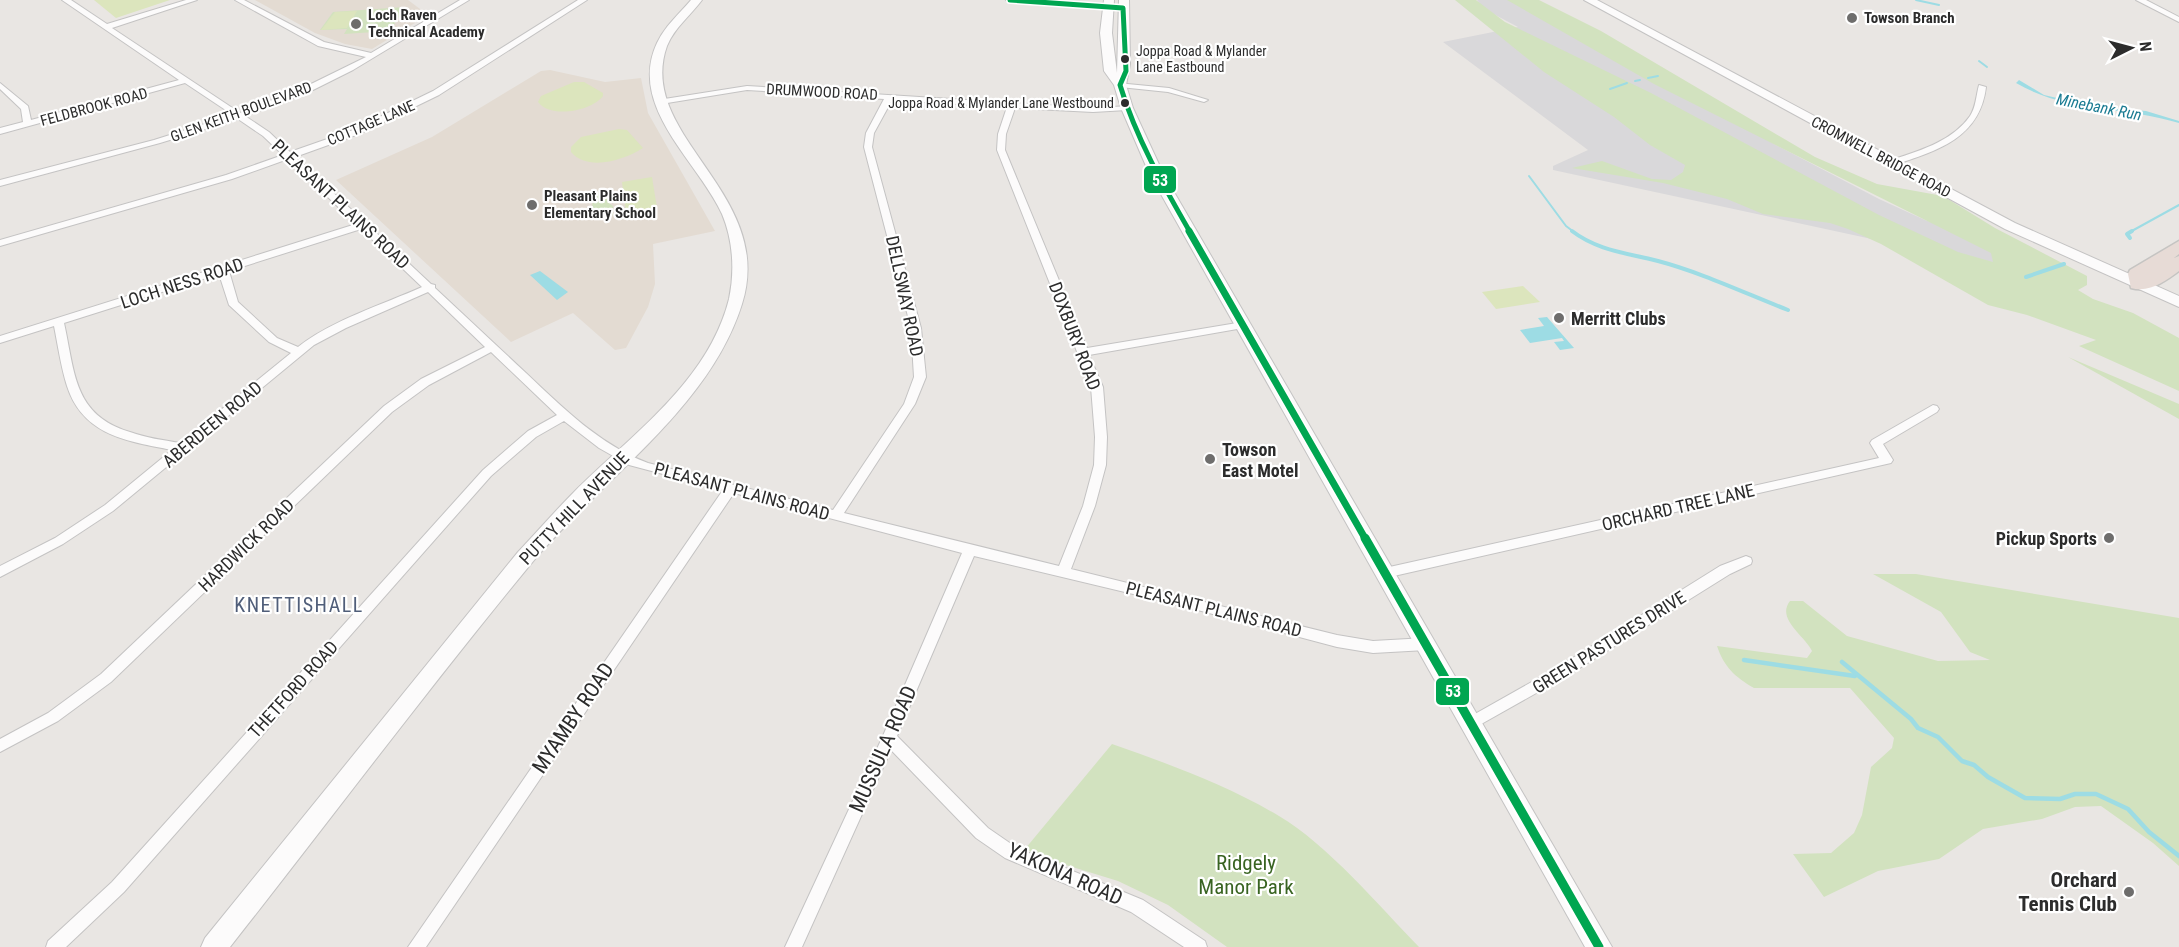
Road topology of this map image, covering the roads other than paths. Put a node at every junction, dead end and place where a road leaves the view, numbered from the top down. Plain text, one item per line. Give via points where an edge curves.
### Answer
1 (66, 0) edge
2 (193, 0) edge
3 (239, 0) edge
4 (465, 0) edge
5 (583, 0) edge
6 (686, 0) edge
7 (697, 0) edge
8 (1010, 0) edge
9 (1589, 0) edge
10 (2140, 0) edge
11 (1108, 3) edge
12 (1124, 4) edge
13 (2179, 20) edge
14 (674, 23) junction
15 (106, 27) junction
16 (373, 56) junction
17 (187, 80) junction
18 (0, 85) edge
19 (1120, 85) junction
20 (1982, 87) dead end
21 (890, 96) junction
22 (1204, 100) dead end
23 (661, 102) junction
24 (1012, 105) junction
25 (1128, 108) junction
26 (240, 115) junction
27 (28, 124) junction
28 (0, 131) edge
29 (290, 156) junction
30 (1891, 163) junction
31 (0, 183) edge
32 (364, 225) junction
33 (0, 243) edge
34 (2179, 246) edge
35 (2179, 261) edge
36 (223, 269) junction
37 (2139, 284) junction
38 (431, 287) junction
39 (2179, 302) edge
40 (58, 322) junction
41 (1244, 325) junction
42 (0, 340) edge
43 (493, 347) junction
44 (299, 352) junction
45 (1085, 352) junction
46 (1933, 409) dead end
47 (565, 416) junction
48 (184, 447) junction
49 (622, 457) junction
50 (731, 488) junction
51 (835, 516) junction
52 (970, 550) junction
53 (1746, 561) dead end
54 (0, 572) edge
55 (1063, 572) junction
56 (1385, 573) junction
57 (1426, 644) junction
58 (1471, 723) junction
59 (889, 738) junction
60 (0, 746) edge
61 (1193, 945) edge
62 (54, 947) edge
63 (214, 947) edge
64 (416, 947) edge
65 (793, 947) edge
66 (1599, 947) edge

1 - 15 street, PLEASANT PLAINS ROAD
2 - 15 street
3 - 16 street via 321,44
4 - 16 street, GLEN KEITH BOULEVARD
5 - 29 street, COTTAGE LANE via 418,103 356,132
6 - 14 street, PUTTY HILL AVENUE
7 - 14 street, PUTTY HILL AVENUE
8 - 11 street
9 - 30 street, CROMWELL BRIDGE ROAD
10 - 13 street
11 - 12 street
11 - 19 street via 1110,71
12 - 19 street via 1126,70
14 - 23 street, PUTTY HILL AVENUE via 657,64
15 - 17 street, PLEASANT PLAINS ROAD
16 - 26 street, GLEN KEITH BOULEVARD via 312,87
17 - 26 street, PLEASANT PLAINS ROAD
17 - 27 street, FELDBROOK ROAD
18 - 27 street via 25,108
19 - 22 street via 1169,90
19 - 25 street
20 - 30 street via 1983,101 1961,131 1929,149
21 - 23 street, DRUMWOOD ROAD via 747,88
21 - 24 street, DRUMWOOD ROAD
21 - 51 street, DELLSWAY ROAD via 870,133 868,147 914,317 920,377 909,404
23 - 49 street, PUTTY HILL AVENUE via 730,220 737,237 739,279 729,318 704,367 675,404
24 - 25 street, DRUMWOOD ROAD
24 - 45 street, DOXBURY ROAD via 1001,150
25 - 41 street via 1156,173
26 - 29 street, PLEASANT PLAINS ROAD
26 - 31 street, GLEN KEITH BOULEVARD
27 - 28 street, FELDBROOK ROAD
29 - 32 street, PLEASANT PLAINS ROAD
29 - 33 street, COTTAGE LANE
30 - 37 street, CROMWELL BRIDGE ROAD via 2010,226
32 - 36 street, LOCH NESS ROAD
32 - 38 street, PLEASANT PLAINS ROAD
34 - 37 highway via 2137,274
35 - 37 highway via 2153,281
36 - 40 street, LOCH NESS ROAD
36 - 44 street via 233,303 273,340
37 - 39 street, CROMWELL BRIDGE ROAD
38 - 43 street, PLEASANT PLAINS ROAD
38 - 44 street, ABERDEEN ROAD via 342,326
40 - 42 street, LOCH NESS ROAD
40 - 48 street via 75,390 85,411 118,433
41 - 45 street
41 - 56 street
43 - 47 street, PLEASANT PLAINS ROAD
43 - 60 street, HARDWICK ROAD via 425,382 388,409 115,670 53,717
44 - 48 street, ABERDEEN ROAD
45 - 55 street, DOXBURY ROAD via 1097,387 1100,465 1089,506
46 - 56 street, ORCHARD TREE LANE via 1876,443 1887,460
47 - 49 street, PLEASANT PLAINS ROAD
47 - 62 street, THETFORD ROAD via 532,434 487,473 118,887
48 - 54 street, ABERDEEN ROAD via 110,508
49 - 50 street, PLEASANT PLAINS ROAD
49 - 63 street, PUTTY HILL AVENUE via 525,558
50 - 51 street, PLEASANT PLAINS ROAD
50 - 64 street, MYAMBY ROAD
51 - 52 street, PLEASANT PLAINS ROAD
52 - 55 street, PLEASANT PLAINS ROAD
52 - 59 street, MUSSULA ROAD
53 - 58 street, GREEN PASTURES DRIVE
55 - 57 street, PLEASANT PLAINS ROAD via 1359,646
56 - 57 street
57 - 58 street
58 - 66 street
59 - 61 street, YAKONA ROAD via 982,833 1011,854 1137,906
59 - 65 street, MUSSULA ROAD

